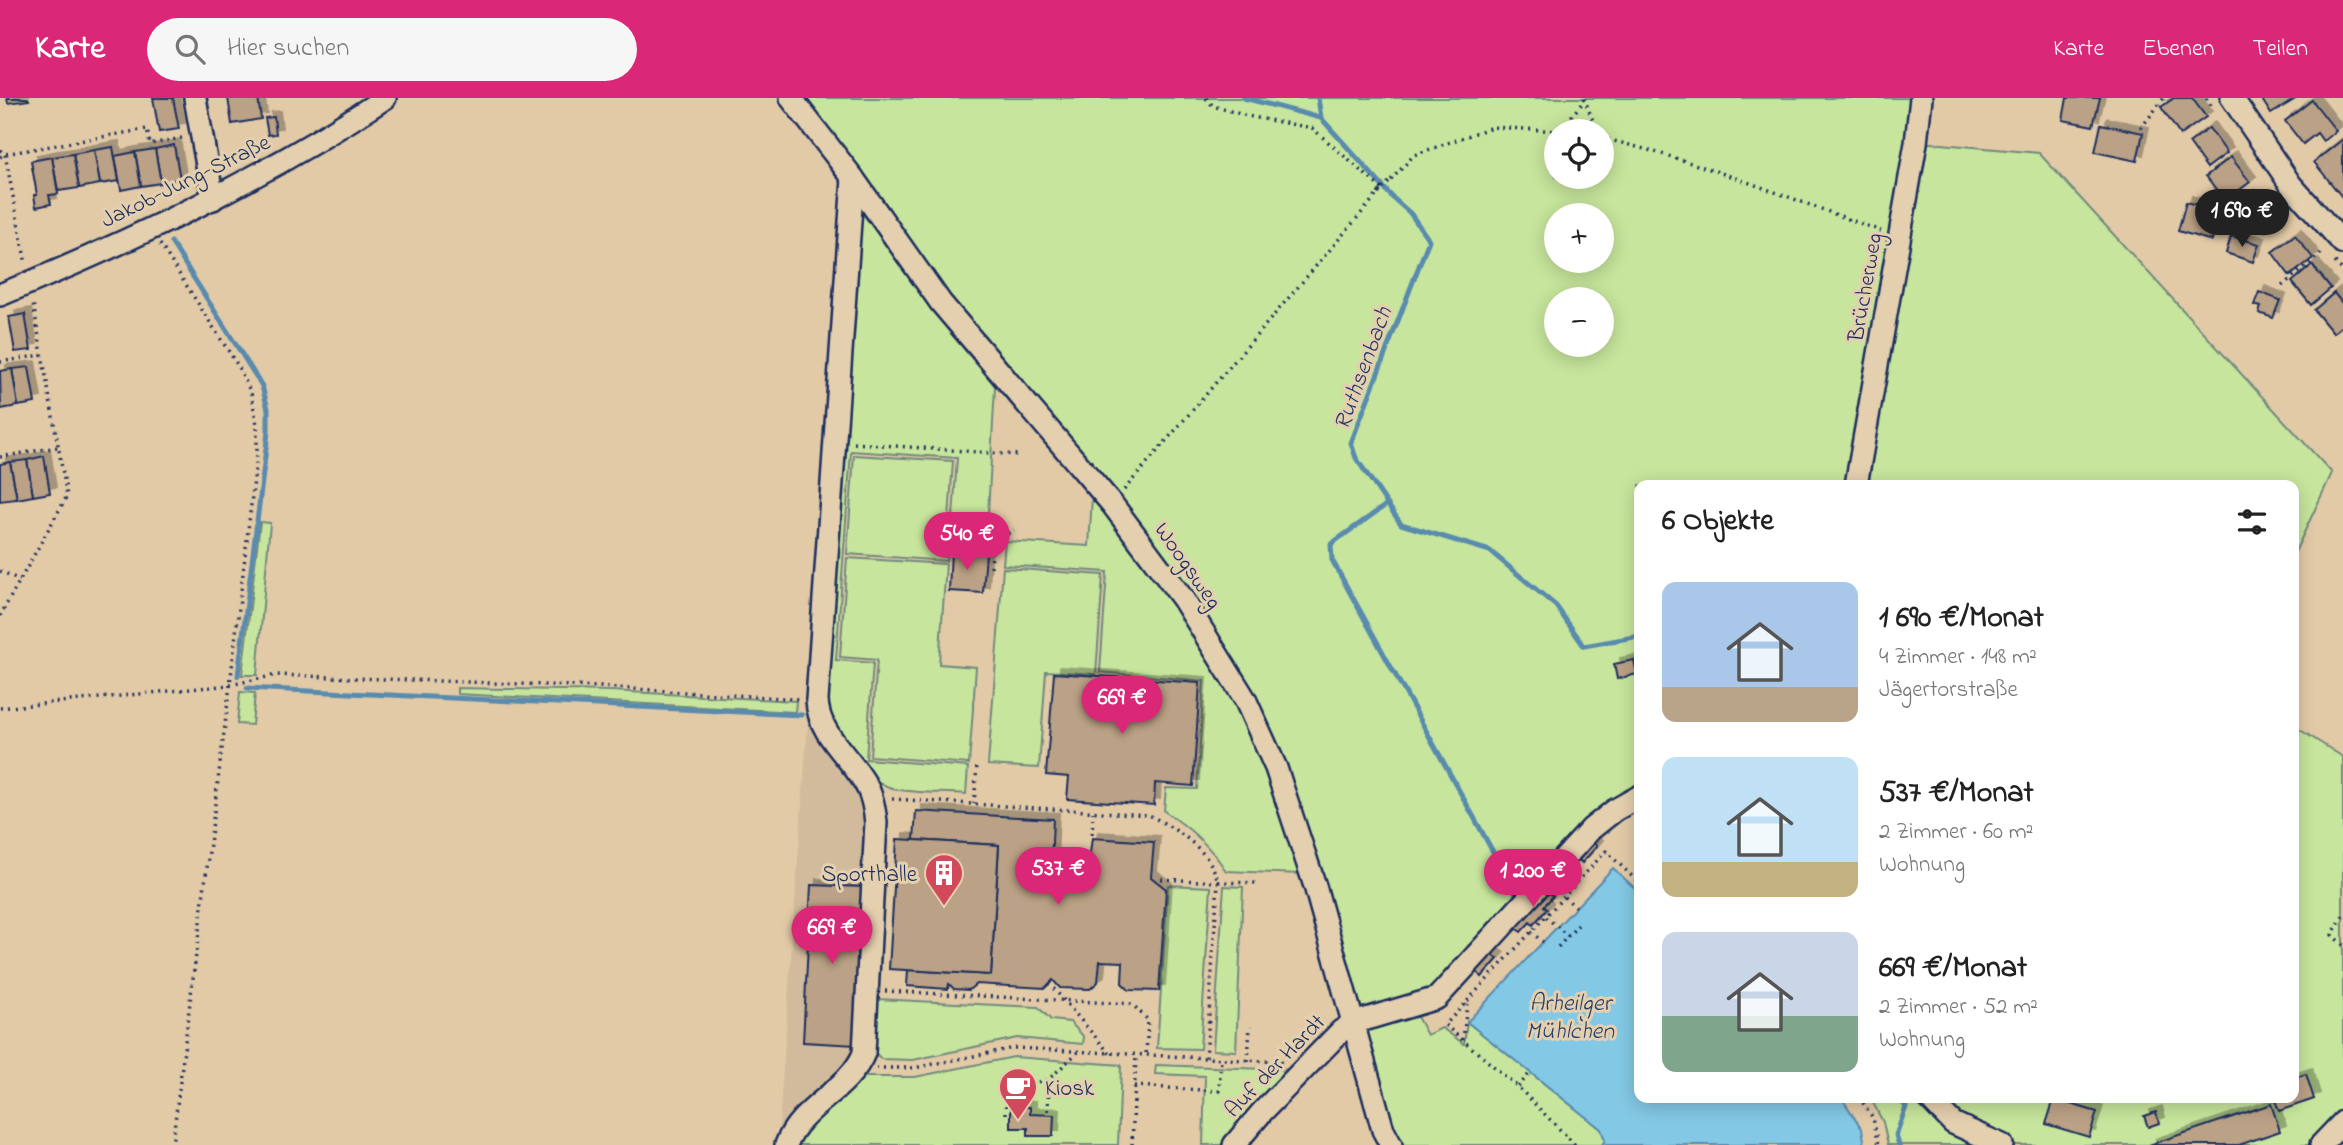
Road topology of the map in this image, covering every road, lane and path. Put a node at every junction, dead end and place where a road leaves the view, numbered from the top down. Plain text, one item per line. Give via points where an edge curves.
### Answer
1 (195, 98) edge
2 (385, 98) edge
3 (791, 98) edge
4 (1206, 98) edge
5 (1921, 98) edge
6 (2164, 98) edge
7 (2232, 98) edge
8 (1584, 99) edge
9 (1570, 119) edge
10 (1592, 119) edge
11 (2141, 128) dead end
12 (1544, 130) edge
13 (201, 135) junction
14 (1614, 141) edge
15 (0, 150) edge
16 (2, 156) edge
17 (853, 177) junction
18 (1382, 189) junction
19 (213, 199) junction
20 (150, 229) junction
21 (1899, 238) junction
22 (2334, 247) edge
23 (30, 283) junction
24 (2282, 286) dead end
25 (0, 295) edge
26 (42, 355) junction
27 (0, 362) edge
28 (835, 441) junction
29 (58, 447) junction
30 (1019, 456) dead end
31 (0, 457) edge
32 (1857, 480) edge
33 (1112, 504) junction
34 (1014, 530) dead end
35 (991, 567) dead end
36 (0, 571) edge
37 (20, 580) junction
38 (0, 616) edge
39 (230, 685) junction
40 (817, 700) junction
41 (0, 708) edge
42 (977, 765) dead end
43 (872, 798) junction
44 (1634, 799) edge
45 (974, 804) junction
46 (1093, 811) junction
47 (1091, 834) dead end
48 (1634, 878) edge
49 (1161, 879) dead end
50 (1218, 882) junction
51 (1256, 883) dead end
52 (1564, 897) junction
53 (1576, 907) dead end
54 (1545, 916) junction
55 (2343, 916) edge
56 (1578, 925) dead end
57 (1531, 932) junction
58 (1568, 936) junction
59 (1543, 942) dead end
60 (2343, 945) edge
61 (1558, 947) dead end
62 (1049, 983) dead end
63 (867, 990) junction
64 (1064, 1000) junction
65 (1467, 1002) junction
66 (1353, 1023) junction
67 (1251, 1026) dead end
68 (1462, 1040) junction
69 (1078, 1052) junction
70 (1110, 1054) junction
71 (1136, 1055) junction
72 (1146, 1055) junction
73 (1206, 1059) junction
74 (1221, 1060) junction
75 (1248, 1061) junction
76 (1309, 1063) junction
77 (858, 1068) junction
78 (1530, 1073) dead end
79 (1049, 1079) junction
80 (1134, 1086) junction
81 (1518, 1087) junction
82 (1863, 1103) edge
83 (1934, 1103) edge
84 (1048, 1111) dead end
85 (1006, 1114) dead end
86 (2343, 1122) edge
87 (172, 1145) edge
88 (786, 1145) edge
89 (1132, 1145) edge
90 (1234, 1145) edge
91 (1391, 1145) edge
92 (1575, 1145) edge
93 (1879, 1145) edge
94 (2002, 1145) edge
95 (2321, 1145) edge

1 - 13 street
2 - 19 street, Jakob-Jung-Straße
3 - 17 street, Woogsweg
4 - 18 path via 1213,106 1247,116 1312,128
5 - 21 street, Brücherweg
6 - 11 path
7 - 22 street
8 - 9 path
8 - 10 path
12 - 18 path, bridge via 1492,127 1413,155 1378,194
13 - 16 path via 150,144 147,129
13 - 19 street
14 - 21 path via 1704,166
15 - 16 path
16 - 23 path
17 - 28 street
17 - 33 street, Woogsweg via 941,303
18 - 33 path
19 - 20 street, Jakob-Jung-Straße
20 - 23 street, Jakob-Jung-Straße
20 - 39 path via 238,366 251,393 257,425
21 - 32 street, Brücherweg
22 - 24 path
23 - 25 street, Jakob-Jung-Straße
23 - 26 path
26 - 27 path
26 - 29 path
28 - 30 path
28 - 40 street
29 - 31 path
29 - 37 path via 67,496
33 - 66 street, Woogsweg via 1183,599 1245,699 1276,768
34 - 35 path via 993,542
36 - 37 path
37 - 38 path
39 - 40 path via 276,675
39 - 41 path
39 - 87 path
40 - 43 street via 825,730
42 - 45 path
43 - 45 path
43 - 63 street via 876,822
44 - 66 street via 1591,829 1437,998
45 - 46 path
46 - 47 path
46 - 50 path via 1149,815 1177,829 1208,859
48 - 52 path via 1606,851
49 - 50 path
50 - 51 path
50 - 73 path
52 - 53 path
52 - 54 path
54 - 57 path
54 - 58 path
55 - 60 path via 2332,935
56 - 58 path
57 - 59 path
57 - 65 path
58 - 61 path
62 - 64 path
63 - 64 path
63 - 77 street via 864,1053
64 - 70 path
64 - 72 path via 1132,1004 1148,1020
65 - 68 path
65 - 68 path via 1445,1025
66 - 76 street, Auf der Hardt
66 - 91 street, Woogsweg
67 - 75 path
68 - 81 path
69 - 70 path
69 - 77 path via 1014,1048 914,1068
69 - 79 path
70 - 71 path
71 - 72 path
71 - 80 path
72 - 73 path
73 - 74 path
74 - 75 path
74 - 80 path via 1219,1091
75 - 76 path
76 - 90 street, Auf der Hardt
77 - 88 street via 797,1124
78 - 81 path
79 - 84 path
79 - 85 path via 1007,1090
80 - 89 path
81 - 92 path
82 - 93 path via 1873,1118
83 - 94 street via 1953,1123
86 - 95 street

